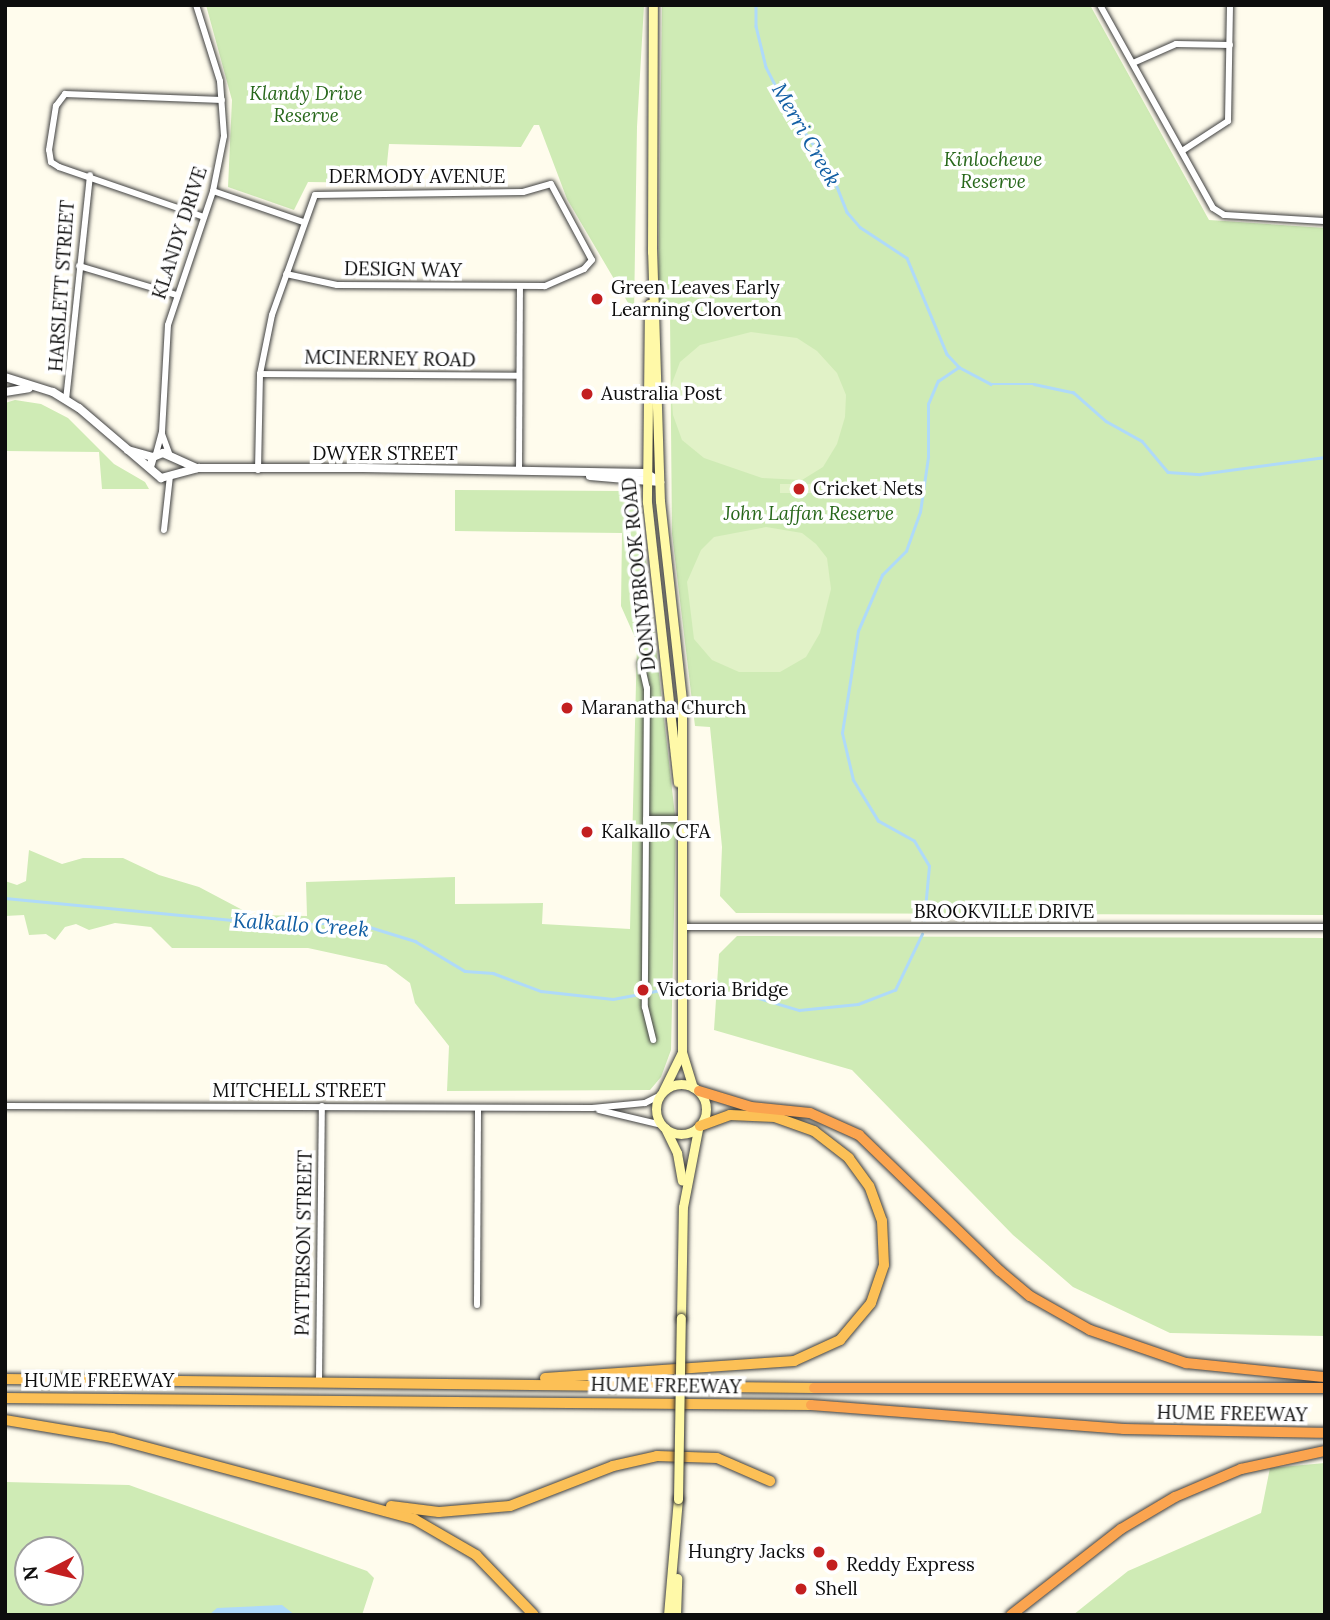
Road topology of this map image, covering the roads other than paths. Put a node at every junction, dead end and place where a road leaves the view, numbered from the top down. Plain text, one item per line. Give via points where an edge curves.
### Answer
1 (196, 5) edge
2 (653, 5) edge
3 (1100, 5) edge
4 (1230, 5) edge
5 (1230, 45) junction
6 (1133, 63) junction
7 (222, 100) junction
8 (1182, 151) junction
9 (90, 175) junction
10 (213, 191) junction
11 (204, 217) junction
12 (1325, 221) edge
13 (303, 222) junction
14 (652, 248) junction
15 (591, 255) joint
16 (79, 266) junction
17 (286, 274) junction
18 (520, 288) junction
19 (176, 295) junction
20 (260, 374) junction
21 (519, 376) junction
22 (5, 377) edge
23 (35, 387) junction
24 (5, 392) edge
25 (66, 400) junction
26 (162, 432) junction
27 (126, 449) junction
28 (155, 455) junction
29 (172, 458) junction
30 (149, 467) junction
31 (200, 468) junction
32 (258, 470) junction
33 (519, 471) junction
34 (171, 474) junction
35 (157, 477) junction
36 (646, 477) junction
37 (660, 482) junction
38 (166, 497) junction
39 (164, 530) dead end
40 (641, 663) dead end
41 (683, 816) junction
42 (646, 819) junction
43 (684, 927) junction
44 (1325, 927) edge
45 (653, 1040) dead end
46 (681, 1052) junction
47 (696, 1089) junction
48 (662, 1094) junction
49 (5, 1106) edge
50 (321, 1106) junction
51 (478, 1108) junction
52 (592, 1108) junction
53 (664, 1127) junction
54 (699, 1128) junction
55 (683, 1207) junction
56 (477, 1305) dead end
57 (1325, 1377) edge
58 (5, 1379) edge
59 (319, 1380) junction
60 (484, 1384) junction
61 (1325, 1388) edge
62 (5, 1398) edge
63 (5, 1420) edge
64 (1325, 1433) edge
65 (1325, 1451) edge
66 (770, 1481) dead end
67 (678, 1499) junction
68 (364, 1502) junction
69 (534, 1615) edge
70 (668, 1615) edge
71 (676, 1615) edge
72 (1011, 1615) edge

1 - 7 street, KLANDY DRIVE
2 - 14 main road, DONNYBROOK ROAD
3 - 6 street
4 - 5 street
5 - 6 street via 1176,44
5 - 8 street via 1228,121
6 - 8 street
7 - 9 street via 61,96 48,157 59,167
7 - 10 street, KLANDY DRIVE via 224,136
8 - 12 street via 1213,208 1224,215
9 - 11 street
9 - 16 street, HARSLETT STREET
10 - 11 street, KLANDY DRIVE
10 - 13 street
11 - 19 street, KLANDY DRIVE
13 - 15 street, DERMODY AVENUE via 318,193 523,192 551,184
13 - 17 street, DERMODY AVENUE
14 - 36 main road, DONNYBROOK ROAD
14 - 37 main road, DONNYBROOK ROAD
15 - 18 street, DESIGN WAY via 587,267 558,284
16 - 19 street
16 - 25 street, HARSLETT STREET
17 - 18 street, DESIGN WAY via 337,285
17 - 20 street, DERMODY AVENUE
18 - 21 street
19 - 26 street, KLANDY DRIVE via 168,325
20 - 21 street, MCINERNEY ROAD
20 - 32 street, DERMODY AVENUE
21 - 33 street
22 - 23 street
23 - 24 street
23 - 25 street
25 - 27 street
26 - 28 street, KLANDY DRIVE
26 - 29 street, KLANDY DRIVE
27 - 28 street
27 - 30 street
28 - 29 street, DWYER STREET
28 - 30 street
29 - 31 street, DWYER STREET
29 - 34 street
30 - 35 street
31 - 32 street, DWYER STREET
31 - 34 street, DWYER STREET
32 - 33 street, DWYER STREET
33 - 36 street, DWYER STREET
34 - 35 street, DWYER STREET
34 - 38 street
35 - 38 street
36 - 37 street, DWYER STREET
36 - 41 main road, DONNYBROOK ROAD
37 - 41 main road, DONNYBROOK ROAD via 682,700
38 - 39 street
40 - 42 street, DONNYBROOK ROAD via 647,688
41 - 42 street
41 - 43 main road, DONNYBROOK ROAD
42 - 45 street, DONNYBROOK ROAD via 645,1000
43 - 44 street, BROOKVILLE DRIVE
43 - 46 main road, DONNYBROOK ROAD
46 - 47 main road, DONNYBROOK ROAD
46 - 48 main road, DONNYBROOK ROAD
47 - 48 main road via 677,1084
47 - 54 main road via 706,1112
47 - 57 highway via 751,1107 810,1113 859,1135 1000,1271 1030,1296 1090,1330 1186,1363
48 - 52 street, MITCHELL STREET via 645,1103
48 - 53 main road via 656,1107
49 - 50 street, MITCHELL STREET
50 - 51 street, MITCHELL STREET
50 - 59 street, PATTERSON STREET
51 - 52 street, MITCHELL STREET
51 - 56 street
52 - 53 street, MITCHELL STREET
53 - 54 main road via 685,1134
53 - 55 main road via 678,1160
54 - 55 main road
54 - 60 highway via 730,1115 775,1117 825,1137 854,1164 878,1209 885,1255 877,1292 855,1326 815,1354 783,1364
55 - 67 main road, bridge
58 - 59 highway, HUME FREEWAY
59 - 60 highway, HUME FREEWAY
60 - 61 highway, HUME FREEWAY
62 - 64 highway, HUME FREEWAY via 811,1405 1135,1430
63 - 68 highway via 112,1438
65 - 72 highway via 1241,1469 1175,1497 1121,1530
66 - 68 highway via 717,1458 657,1456 613,1466 535,1500 494,1509 439,1512
67 - 70 main road
67 - 71 main road
68 - 69 highway via 414,1519 469,1550

